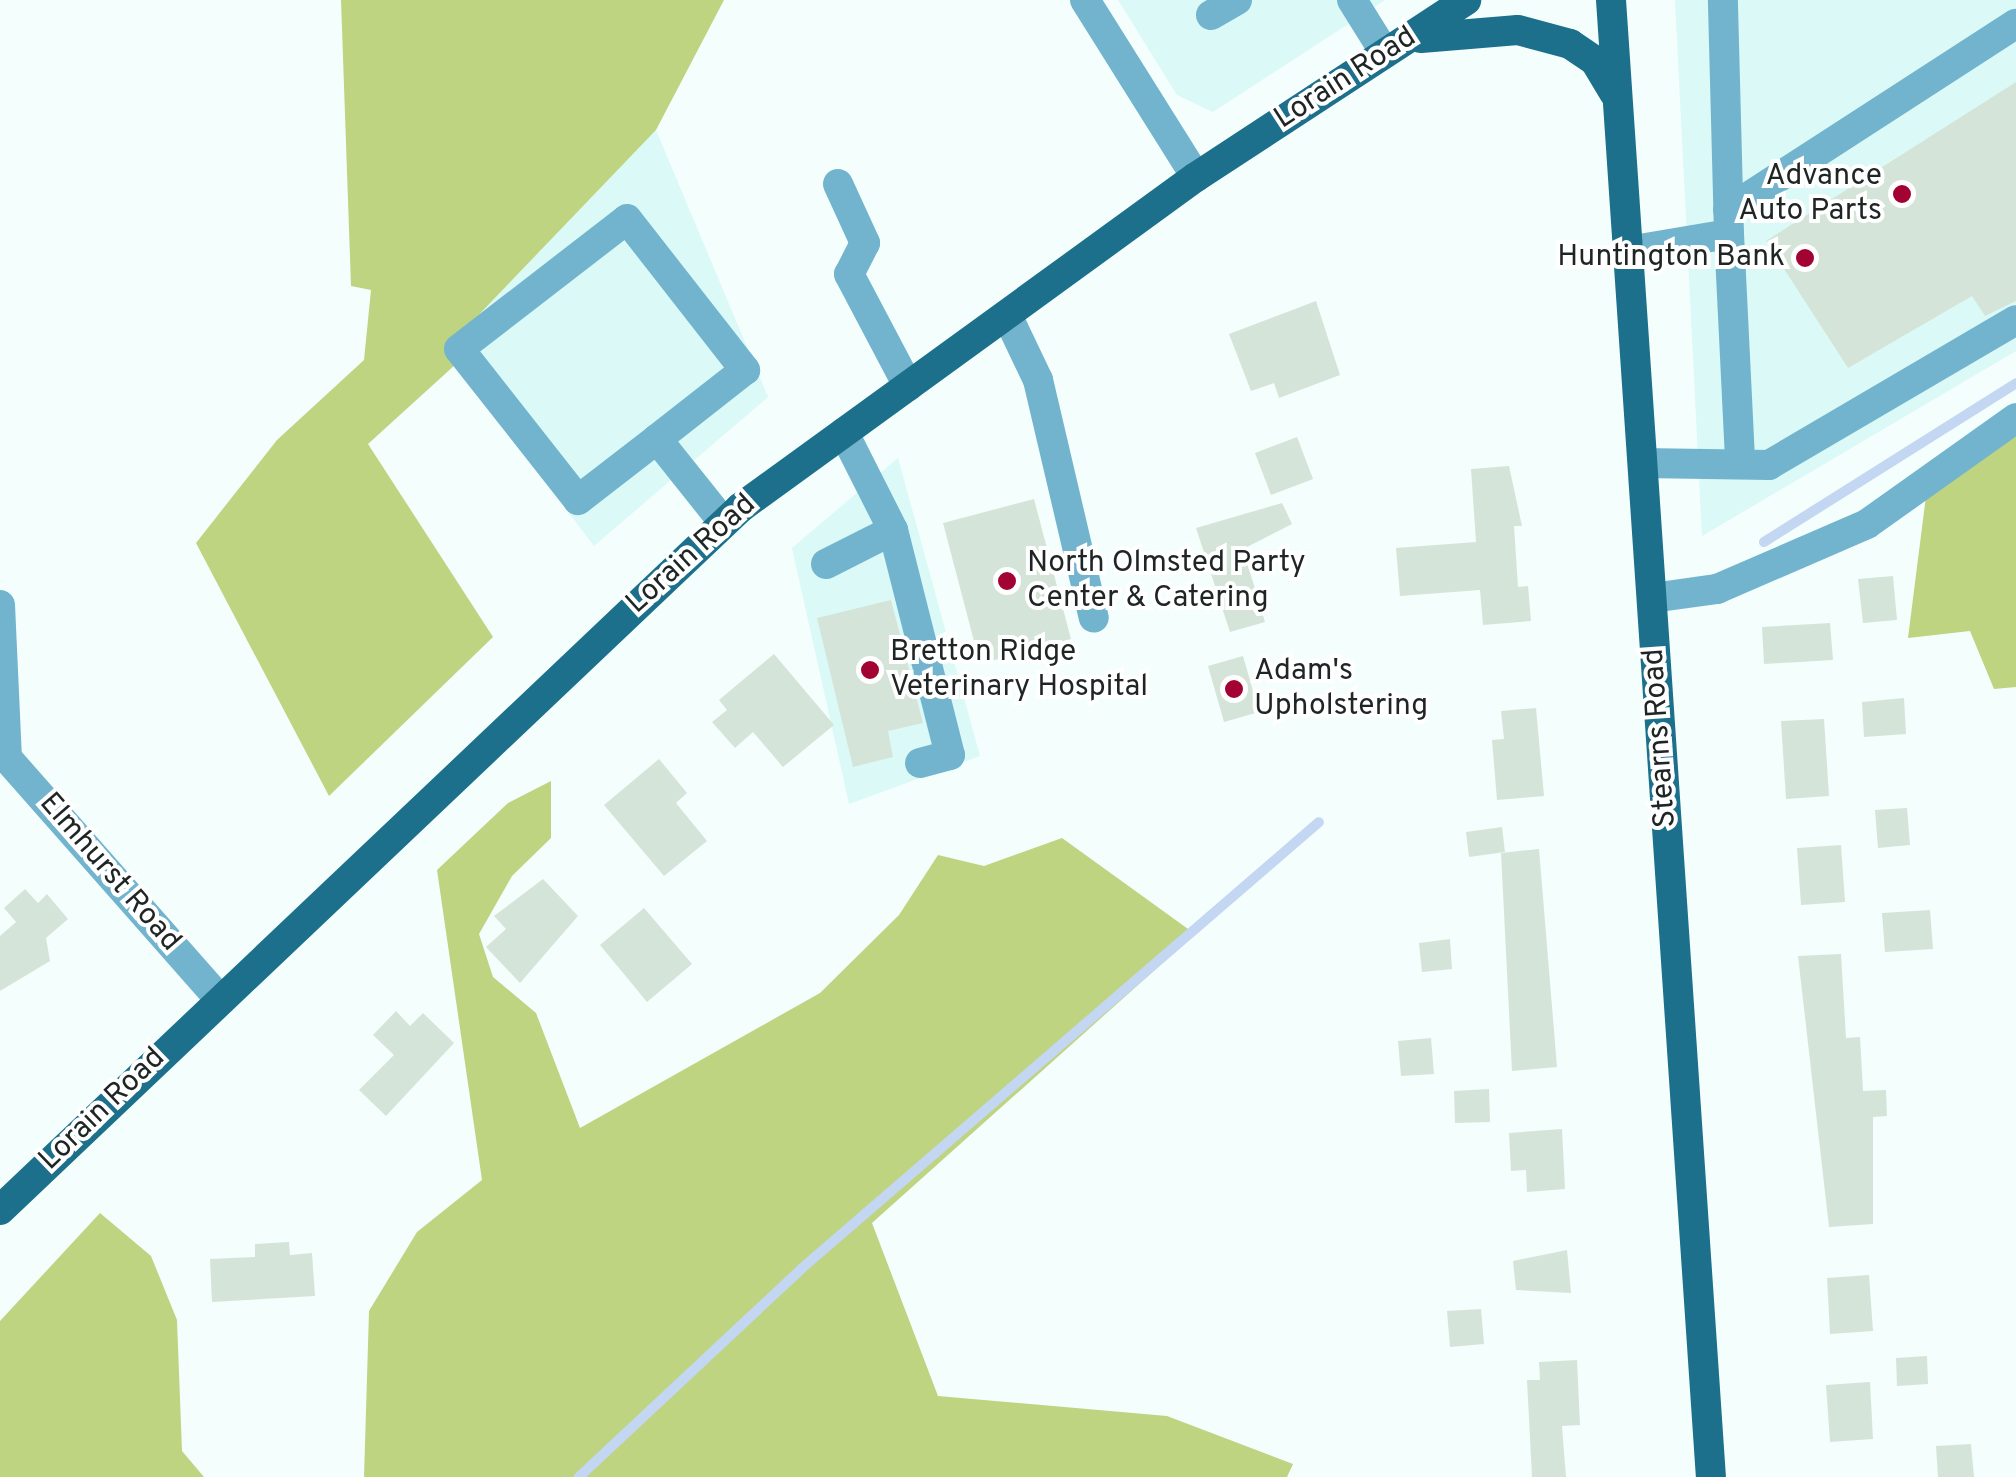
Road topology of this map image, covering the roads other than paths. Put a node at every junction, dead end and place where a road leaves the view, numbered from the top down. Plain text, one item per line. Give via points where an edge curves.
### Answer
1 (1085, 0) edge
2 (1352, 0) edge
3 (1466, 0) edge
4 (1611, 0) edge
5 (1722, 0) edge
6 (2016, 24) edge
7 (1392, 48) junction
8 (1618, 101) junction
9 (1196, 177) junction
10 (838, 184) dead end
11 (1729, 222) junction
12 (1628, 251) junction
13 (1007, 315) junction
14 (2016, 320) edge
15 (908, 386) junction
16 (2016, 418) edge
17 (844, 433) junction
18 (657, 439) junction
19 (1740, 461) junction
20 (1643, 463) junction
21 (724, 523) junction
22 (893, 530) junction
23 (826, 564) dead end
24 (1652, 598) junction
25 (0, 605) edge
26 (1094, 618) dead end
27 (3, 754) edge
28 (920, 764) dead end
29 (218, 997) junction
30 (0, 1210) edge
31 (1711, 1477) edge

1 - 9 street
2 - 7 street
3 - 7 main road, Lorain Road
4 - 8 main road, Stearns Road
5 - 11 street
6 - 11 street
7 - 8 main road via 1458,29 1518,30 1595,61
7 - 9 main road, Lorain Road
8 - 12 main road, Stearns Road
9 - 13 main road, Lorain Road
10 - 15 street via 864,242 849,274
11 - 12 street
11 - 19 street
12 - 20 main road, Stearns Road
13 - 15 main road, Lorain Road
13 - 26 street via 1038,380
14 - 19 street via 1769,465
15 - 17 main road, Lorain Road
16 - 24 street via 1867,524 1716,590
17 - 21 main road, Lorain Road
17 - 22 street
18 - 18 street via 745,370 627,219 460,348 578,500
18 - 21 street
19 - 20 street
20 - 24 main road, Stearns Road
21 - 29 main road, Lorain Road
22 - 23 street
22 - 28 street via 950,755
24 - 31 main road, Stearns Road
25 - 27 street
27 - 29 street, Elmhurst Road
29 - 30 main road, Lorain Road

